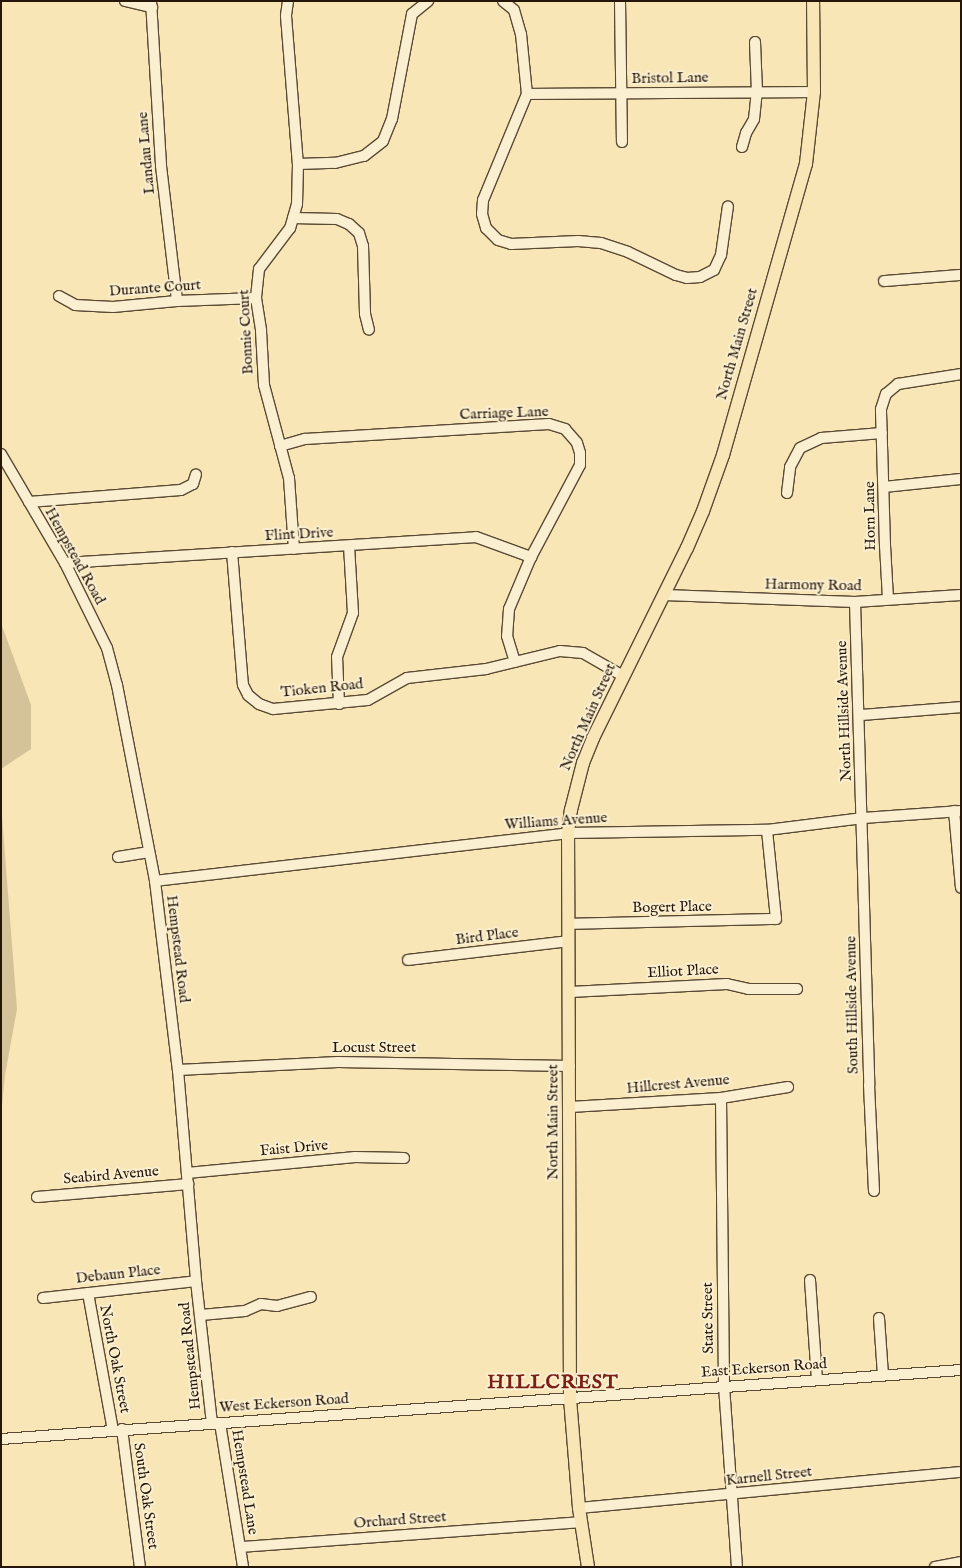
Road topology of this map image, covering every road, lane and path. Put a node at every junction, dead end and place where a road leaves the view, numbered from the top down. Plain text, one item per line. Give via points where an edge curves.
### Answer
1 (125, 1) edge
2 (288, 1) edge
3 (428, 1) edge
4 (503, 1) edge
5 (620, 1) edge
6 (813, 1) edge
7 (152, 4) edge
8 (755, 42) dead end
9 (757, 92) junction
10 (814, 92) junction
11 (622, 93) junction
12 (527, 94) junction
13 (622, 142) dead end
14 (742, 146) dead end
15 (298, 164) junction
16 (728, 206) dead end
17 (293, 218) junction
18 (961, 274) edge
19 (884, 281) dead end
20 (59, 296) dead end
21 (256, 298) junction
22 (177, 301) junction
23 (369, 330) dead end
24 (961, 374) edge
25 (882, 433) junction
26 (280, 446) junction
27 (1, 454) edge
28 (196, 474) dead end
29 (961, 479) edge
30 (884, 487) junction
31 (787, 493) dead end
32 (28, 502) junction
33 (349, 546) junction
34 (294, 549) junction
35 (232, 552) junction
36 (531, 557) junction
37 (65, 563) junction
38 (664, 595) junction
39 (961, 595) edge
40 (888, 599) junction
41 (856, 602) junction
42 (515, 662) junction
43 (623, 676) junction
44 (339, 704) junction
45 (961, 707) edge
46 (860, 715) junction
47 (957, 811) edge
48 (863, 818) junction
49 (767, 830) junction
50 (568, 832) junction
51 (148, 852) junction
52 (118, 856) dead end
53 (155, 882) junction
54 (961, 888) edge
55 (569, 924) junction
56 (569, 941) junction
57 (408, 960) dead end
58 (797, 989) dead end
59 (570, 992) junction
60 (570, 1066) junction
61 (178, 1070) junction
62 (788, 1087) dead end
63 (721, 1098) junction
64 (570, 1107) junction
65 (404, 1158) dead end
66 (187, 1179) junction
67 (874, 1191) dead end
68 (37, 1197) dead end
69 (810, 1280) dead end
70 (196, 1281) junction
71 (88, 1293) junction
72 (311, 1297) dead end
73 (43, 1298) dead end
74 (201, 1314) junction
75 (879, 1318) dead end
76 (961, 1370) edge
77 (883, 1375) junction
78 (817, 1379) junction
79 (724, 1386) junction
80 (570, 1398) junction
81 (216, 1423) junction
82 (118, 1430) junction
83 (1, 1439) edge
84 (961, 1472) edge
85 (732, 1495) junction
86 (579, 1508) junction
87 (581, 1522) junction
88 (241, 1547) junction
89 (961, 1562) edge
90 (140, 1567) edge
91 (243, 1567) edge
92 (588, 1567) edge
93 (737, 1567) edge
94 (936, 1567) edge

1 - 7 street
2 - 15 street, Bonnie Court via 286,16
3 - 15 street via 412,14 392,119 384,142 364,156 335,163
4 - 12 street via 514,10 521,34
5 - 11 street
6 - 10 main road, North Main Street
7 - 22 street, Landau Lane via 161,166
8 - 9 street
9 - 10 street, Bristol Lane
9 - 11 street, Bristol Lane
9 - 14 street via 754,119
10 - 38 main road, North Main Street via 806,164 723,455 704,511
11 - 12 street, Bristol Lane
11 - 13 street
12 - 16 street via 483,200 486,228 498,240 511,244 601,243 676,275 700,277 714,270 721,255
15 - 17 street, Bonnie Court via 297,204
17 - 21 street, Bonnie Court via 290,228 259,269
17 - 23 street via 337,219 359,233 363,246 365,314
18 - 19 street
20 - 22 street, Durante Court via 75,305 113,307
21 - 22 street, Durante Court
21 - 26 street, Bonnie Court via 264,385
24 - 25 street, Horn Lane via 898,384 886,394 881,409
25 - 30 street, Horn Lane
25 - 31 street via 821,438 800,448 790,467
26 - 34 street, Bonnie Court via 289,478
26 - 36 street, Carriage Lane via 305,439 549,424 565,429 577,443 580,465
27 - 32 street, Hempstead Road
28 - 32 street, Hempstead Road via 193,484 181,490
29 - 30 street
30 - 40 street, Horn Lane
32 - 37 street, Hempstead Road
33 - 34 street, Flint Drive
33 - 36 street, Flint Drive via 476,537
33 - 44 street via 354,613 337,657
34 - 35 street, Flint Drive
35 - 37 street, Flint Drive
35 - 44 street, Tioken Road via 243,685 248,695 259,704 273,708
36 - 42 street, Carriage Lane via 509,609 507,636
37 - 51 street, Hempstead Road via 107,648 117,685
38 - 41 street, Harmony Road
38 - 43 main road, North Main Street
39 - 40 street, Harmony Road
40 - 41 street, Harmony Road
41 - 46 street, North Hillside Avenue
42 - 43 street, Tioken Road via 560,651 583,653
42 - 44 street, Tioken Road via 486,669 406,678 368,700
43 - 50 main road, North Main Street via 583,763
45 - 46 street
46 - 48 street, North Hillside Avenue
47 - 48 street, Williams Avenue
47 - 54 street
48 - 49 street, Williams Avenue
48 - 67 street, South Hillside Avenue
49 - 50 street, Williams Avenue
49 - 55 street, Bogert Place via 776,919
50 - 53 street, Williams Avenue
50 - 55 main road, North Main Street
51 - 52 street
51 - 53 street, Hempstead Road
53 - 61 street, Hempstead Road
55 - 56 main road, North Main Street
56 - 57 street, Bird Place
56 - 59 main road, North Main Street
58 - 59 street, Elliot Place via 748,989 727,984
59 - 60 main road, North Main Street
60 - 61 street, Locust Street via 338,1062
60 - 64 main road, North Main Street
61 - 66 street, Hempstead Road
62 - 63 street, Hillcrest Avenue
63 - 64 street, Hillcrest Avenue
63 - 79 street, State Street
64 - 80 main road, North Main Street
65 - 66 street, Faist Drive via 355,1157
66 - 68 street, Seabird Avenue
66 - 70 street, Hempstead Road
69 - 78 street
70 - 71 street, Debaun Place
70 - 74 street, Hempstead Road
71 - 73 street, Debaun Place
71 - 82 street, North Oak Street
72 - 74 street via 277,1306 261,1304 244,1311
74 - 81 street, Hempstead Road
75 - 77 street
76 - 77 street, East Eckerson Road
77 - 78 street, East Eckerson Road
78 - 79 street, East Eckerson Road
79 - 80 street, East Eckerson Road
79 - 85 street, State Street
80 - 81 street, West Eckerson Road
80 - 86 main road, North Main Street
81 - 82 street, West Eckerson Road
81 - 88 street, Hempstead Lane
82 - 83 street, West Eckerson Road
82 - 90 street, South Oak Street
84 - 85 street, Karnell Street
85 - 86 street, Karnell Street
85 - 93 street, State Street
86 - 87 main road, North Main Street
87 - 88 street, Orchard Street
87 - 92 main road, North Main Street
88 - 91 street
89 - 94 street

